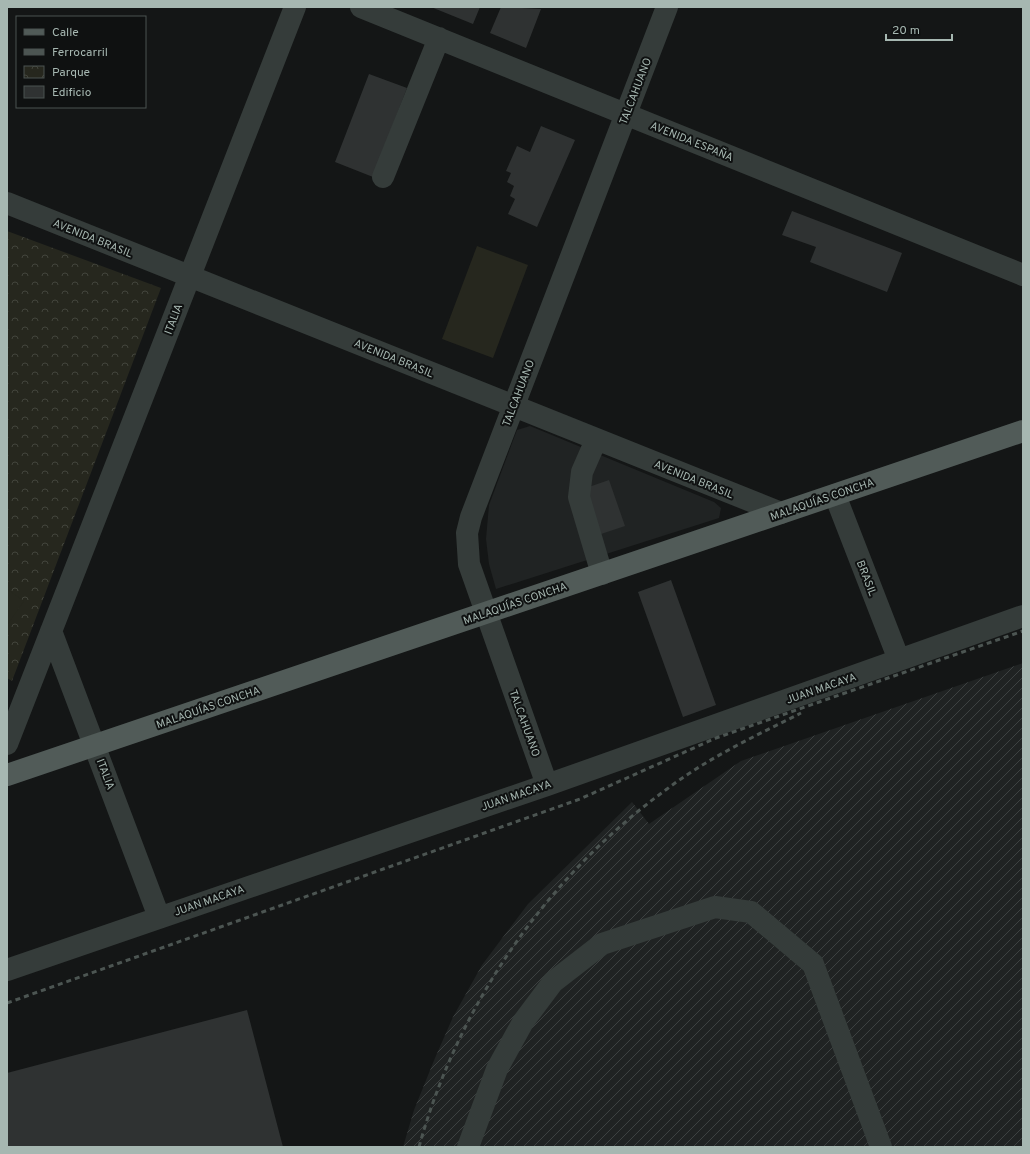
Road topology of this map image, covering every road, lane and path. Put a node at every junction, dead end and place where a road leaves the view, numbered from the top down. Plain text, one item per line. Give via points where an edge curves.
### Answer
1 (295, 7) edge
2 (362, 7) edge
3 (667, 7) edge
4 (438, 38) junction
5 (626, 114) junction
6 (383, 177) dead end
7 (7, 203) edge
8 (1023, 275) edge
9 (190, 277) junction
10 (513, 406) junction
11 (1023, 431) edge
12 (596, 440) junction
13 (835, 495) junction
14 (781, 513) junction
15 (602, 574) junction
16 (485, 614) junction
17 (1023, 616) edge
18 (51, 631) junction
19 (899, 660) junction
20 (13, 711) edge
21 (7, 744) edge
22 (95, 745) junction
23 (7, 775) edge
24 (547, 785) junction
25 (159, 917) junction
26 (7, 970) edge
27 (468, 1147) edge
28 (880, 1147) edge

1 - 9 street, ITALIA
2 - 4 street, AVENIDA ESPAÑA
3 - 5 street, TALCAHUANO
4 - 5 street, AVENIDA ESPAÑA
4 - 6 street
5 - 8 street, AVENIDA ESPAÑA
5 - 10 street, TALCAHUANO
7 - 9 street, AVENIDA BRASIL
9 - 10 street, AVENIDA BRASIL
9 - 18 street, ITALIA
10 - 12 street, AVENIDA BRASIL
10 - 16 street, TALCAHUANO via 471,516 467,533 469,564
11 - 13 main road, MALAQUÍAS CONCHA
12 - 14 street, AVENIDA BRASIL
12 - 15 street via 582,472 579,497
13 - 14 main road, MALAQUÍAS CONCHA
13 - 19 street, BRASIL
14 - 15 main road, MALAQUÍAS CONCHA
15 - 16 main road, MALAQUÍAS CONCHA
16 - 22 main road, MALAQUÍAS CONCHA
16 - 24 street, TALCAHUANO
17 - 19 street, JUAN MACAYA
18 - 20 street, ITALIA
18 - 22 street, ITALIA
19 - 24 street, JUAN MACAYA
20 - 21 street, ITALIA
22 - 23 main road, MALAQUÍAS CONCHA
22 - 25 street, ITALIA
24 - 25 street, JUAN MACAYA
25 - 26 street, JUAN MACAYA
27 - 28 street via 497,1069 523,1022 553,982 602,944 715,907 751,912 813,964

